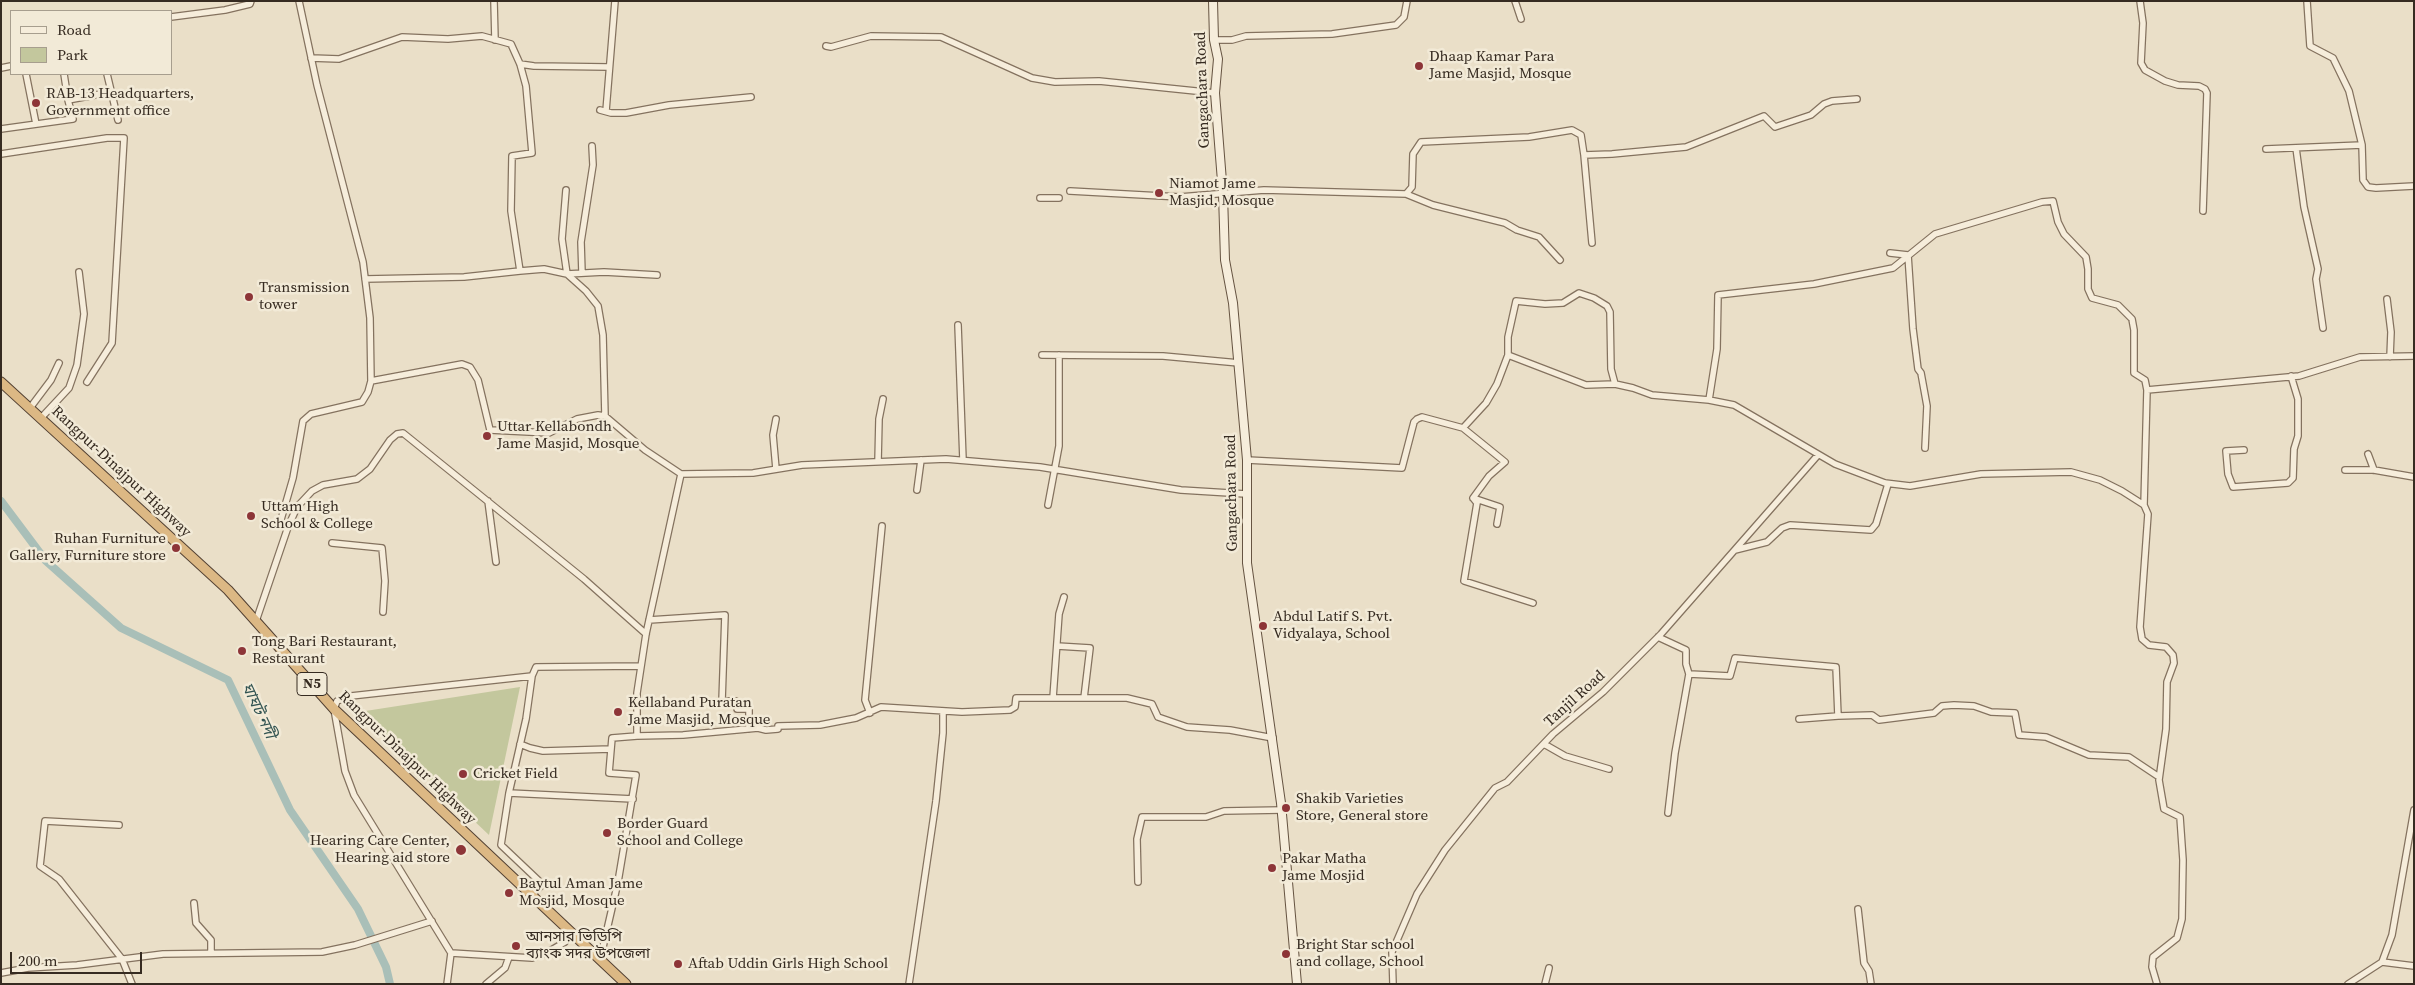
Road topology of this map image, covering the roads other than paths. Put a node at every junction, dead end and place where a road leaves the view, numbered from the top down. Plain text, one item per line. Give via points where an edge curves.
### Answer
1 (251, 1) edge
2 (299, 1) edge
3 (494, 1) edge
4 (614, 1) edge
5 (1213, 1) edge
6 (1407, 1) edge
7 (1515, 1) edge
8 (2140, 1) edge
9 (2307, 1) edge
10 (172, 17) edge
11 (1521, 19) dead end
12 (495, 40) junction
13 (1214, 40) junction
14 (826, 46) dead end
15 (311, 58) junction
16 (520, 64) junction
17 (608, 67) junction
18 (26, 75) edge
19 (64, 75) edge
20 (107, 75) edge
21 (111, 92) junction
22 (1215, 93) junction
23 (751, 97) dead end
24 (1857, 99) dead end
25 (68, 100) junction
26 (118, 120) dead end
27 (36, 124) junction
28 (1, 129) edge
29 (2362, 145) junction
30 (592, 146) dead end
31 (2296, 148) junction
32 (2266, 149) dead end
33 (1, 154) edge
34 (1584, 155) junction
35 (2414, 186) edge
36 (566, 190) dead end
37 (1070, 191) dead end
38 (1224, 194) junction
39 (1406, 194) junction
40 (1040, 198) dead end
41 (1059, 198) dead end
42 (2203, 211) dead end
43 (1592, 243) dead end
44 (1890, 253) dead end
45 (1908, 255) junction
46 (1560, 260) dead end
47 (520, 271) junction
48 (79, 272) dead end
49 (582, 273) junction
50 (657, 275) dead end
51 (365, 279) junction
52 (2387, 298) dead end
53 (958, 325) dead end
54 (2322, 328) dead end
55 (1042, 355) dead end
56 (1059, 355) junction
57 (1508, 355) junction
58 (2414, 356) edge
59 (2390, 357) junction
60 (59, 363) dead end
61 (1239, 363) junction
62 (2291, 376) junction
63 (371, 381) junction
64 (1, 382) edge
65 (88, 382) dead end
66 (1615, 384) junction
67 (2147, 390) junction
68 (883, 399) dead end
69 (1709, 400) junction
70 (30, 408) junction
71 (605, 416) junction
72 (41, 418) junction
73 (776, 419) dead end
74 (1463, 428) junction
75 (1925, 448) dead end
76 (2244, 450) dead end
77 (2368, 454) dead end
78 (1818, 455) junction
79 (921, 460) junction
80 (963, 460) junction
81 (1247, 460) junction
82 (878, 462) junction
83 (776, 469) junction
84 (1054, 470) junction
85 (2345, 470) dead end
86 (2374, 470) junction
87 (681, 474) junction
88 (2414, 477) edge
89 (1888, 484) junction
90 (917, 490) dead end
91 (1246, 494) junction
92 (1473, 498) junction
93 (488, 501) junction
94 (1048, 505) dead end
95 (2144, 505) junction
96 (1497, 524) dead end
97 (882, 526) dead end
98 (288, 527) junction
99 (332, 543) dead end
100 (1734, 550) junction
101 (496, 562) dead end
102 (1064, 597) dead end
103 (1534, 603) dead end
104 (383, 612) dead end
105 (649, 620) junction
106 (256, 621) junction
107 (646, 634) junction
108 (1658, 637) junction
109 (1057, 646) junction
110 (641, 666) junction
111 (1689, 674) junction
112 (532, 676) junction
113 (1053, 698) junction
114 (1084, 698) junction
115 (334, 708) junction
116 (943, 711) junction
117 (870, 713) junction
118 (1838, 716) junction
119 (1799, 719) dead end
120 (749, 729) junction
121 (638, 736) junction
122 (1273, 738) junction
123 (520, 744) junction
124 (1544, 744) junction
125 (611, 749) junction
126 (1609, 769) dead end
127 (2159, 777) junction
128 (509, 793) junction
129 (633, 799) junction
130 (1282, 810) junction
131 (2414, 810) edge
132 (1668, 813) dead end
133 (119, 825) dead end
134 (1138, 882) dead end
135 (531, 895) junction
136 (194, 903) dead end
137 (1858, 910) dead end
138 (432, 921) junction
139 (571, 932) junction
140 (211, 953) junction
141 (451, 953) junction
142 (509, 957) junction
143 (122, 959) junction
144 (600, 960) junction
145 (2382, 962) junction
146 (2414, 966) edge
147 (1549, 968) dead end
148 (1, 973) edge
149 (132, 984) edge
150 (447, 984) edge
151 (486, 984) edge
152 (626, 984) edge
153 (909, 984) edge
154 (1297, 984) edge
155 (1393, 984) edge
156 (1545, 984) edge
157 (1871, 984) edge
158 (2157, 984) edge
159 (2348, 984) edge

1 - 10 street via 250,4 225,10
2 - 15 street
3 - 12 street
4 - 17 street
5 - 13 main road, Gangachara Road
6 - 13 street via 1404,17 1396,25 1332,34
7 - 11 street
8 - 42 street via 2143,23 2141,63 2145,70 2171,83 2200,86 2207,93
9 - 29 street via 2308,42 2333,58 2349,91
12 - 15 street via 482,36 448,39 402,37 339,59
12 - 16 street via 511,44
13 - 22 main road, Gangachara Road via 1218,59
14 - 22 street via 871,36 941,37 1032,78 1054,82 1108,81
15 - 51 street
16 - 17 street
16 - 47 street via 526,86 532,153 512,156 511,210
17 - 23 street via 603,111 611,113
18 - 27 street
19 - 25 street
20 - 21 street
21 - 25 street
21 - 26 street
22 - 38 main road, Gangachara Road
24 - 34 street via 1832,101 1812,116 1775,127 1764,116 1752,119 1686,147
25 - 27 street via 72,119
27 - 28 street
29 - 31 street
29 - 35 street via 2363,180 2368,187
30 - 49 street via 593,164 581,242
31 - 32 street
31 - 54 street via 2304,207 2318,269 2316,279
33 - 65 street via 124,138 112,343
34 - 39 street via 1581,135 1572,130 1529,137 1421,142 1414,154 1412,187
34 - 43 street
36 - 49 street via 562,239 567,274
37 - 38 street via 1180,197
38 - 39 street via 1264,190
38 - 61 main road, Gangachara Road via 1225,260
39 - 46 street via 1538,237
40 - 41 street
44 - 45 street
45 - 67 street via 1935,234 2053,201 2064,234 2086,257 2088,289 2092,298 2118,305 2132,319 2134,373 2145,380
45 - 69 street via 1893,268 1814,284 1718,295 1717,349
45 - 75 street via 1912,330 1927,406
47 - 51 street via 464,277
47 - 71 street via 544,269 566,274 598,306 603,335
48 - 72 street via 84,314 77,365 69,388
49 - 50 street
51 - 63 street via 370,318
52 - 59 street
53 - 80 street
55 - 56 street
56 - 61 street via 1163,356
56 - 84 street via 1060,446
57 - 66 street via 1586,385
57 - 66 street via 1508,336 1516,301 1563,303 1579,293 1594,298 1607,306 1610,312 1611,369
57 - 74 street via 1486,404
58 - 59 street
59 - 62 street via 2360,357
60 - 70 street
61 - 81 main road, Gangachara Road
62 - 67 street
62 - 76 street via 2298,399 2298,436 2292,478 2288,483 2232,487 2226,451
63 - 71 street via 462,364 470,367 478,380 490,430 494,432 549,433 578,419
63 - 98 street via 362,402 311,414 303,421 293,478 280,523
64 - 70 highway, Rangpur-Dinajpur Highway / N5
66 - 69 street via 1652,395
67 - 95 street
68 - 82 street
69 - 78 street via 1734,405
70 - 72 highway, Rangpur-Dinajpur Highway / N5
71 - 87 street via 645,450
72 - 106 highway, Rangpur-Dinajpur Highway / N5 via 228,590
73 - 83 street via 773,435
74 - 81 street via 1422,417 1417,419 1404,464 1398,469
74 - 92 street via 1505,462 1489,476
77 - 86 street
78 - 89 street via 1857,474
78 - 100 street, Tanjil Road
79 - 80 street
79 - 82 street
79 - 90 street
80 - 84 street
81 - 91 main road, Gangachara Road
82 - 83 street
83 - 87 street via 753,473
84 - 91 street via 1181,490
84 - 94 street
85 - 86 street
86 - 88 street
87 - 105 street
89 - 95 street via 1910,486 1966,476 2071,472 2100,480
89 - 100 street via 1876,524 1871,530 1790,525 1767,542
91 - 122 main road, Gangachara Road via 1247,563
92 - 96 street via 1500,508
92 - 103 street via 1476,503 1464,580
93 - 98 street via 403,433 390,440 370,469 357,479 323,485 312,491 297,507
93 - 101 street
93 - 107 street
95 - 127 street via 2148,514 2140,627 2142,640 2149,646 2166,647 2172,651 2174,663 2167,682 2166,729
97 - 117 street via 865,700
98 - 106 street
99 - 104 street via 382,548
100 - 108 street, Tanjil Road
102 - 109 street via 1059,614
105 - 107 street
105 - 120 street via 725,615 722,701 736,701 736,709 749,709
106 - 115 highway, Rangpur-Dinajpur Highway / N5
107 - 110 street
108 - 111 street via 1686,650
108 - 124 street, Tanjil Road via 1604,692
109 - 113 street
109 - 114 street via 1090,648
110 - 112 street via 536,666
110 - 121 street via 637,693
111 - 118 street via 1730,676 1735,658 1836,667
111 - 132 street
112 - 115 street via 351,696 338,701
112 - 123 street
113 - 114 street
113 - 116 street via 1016,698 1010,710
114 - 122 street via 1127,698 1152,704 1158,717 1187,726
115 - 135 highway, Rangpur-Dinajpur Highway / N5
115 - 138 street via 345,771 354,795
116 - 117 street via 881,706
116 - 153 street via 936,800
117 - 120 street via 820,725
118 - 119 street
118 - 127 street via 1872,716 1879,720 1934,712 1942,706 1974,706 1990,712 2015,714 2019,735 2046,737 2089,755 2129,757
120 - 121 street
121 - 125 street via 612,738
122 - 130 main road, Gangachara Road
123 - 125 street via 544,751
123 - 128 street
124 - 126 street via 1565,756
124 - 155 street, Tanjil Road via 1507,782 1495,788 1445,850 1422,887 1392,952
125 - 129 street via 610,774 636,776
127 - 158 street via 2164,809 2180,817 2183,860 2180,931 2177,938 2153,957
128 - 129 street
128 - 135 street via 501,845 539,881 541,886
129 - 144 street
130 - 134 street via 1224,811 1206,817 1142,816 1137,839
130 - 154 main road, Gangachara Road
131 - 145 street via 2392,935
133 - 143 street via 45,821 40,866 59,879
135 - 139 highway, Rangpur-Dinajpur Highway / N5
136 - 140 street via 196,924 211,940
137 - 157 street via 1864,963
138 - 140 street via 322,952
138 - 141 street
139 - 142 street via 565,942 548,952 532,958
139 - 144 highway, Rangpur-Dinajpur Highway / N5
140 - 143 street
141 - 142 street
141 - 150 street
142 - 151 street via 505,968
143 - 148 street
143 - 149 street
144 - 152 highway, Rangpur-Dinajpur Highway / N5
145 - 146 street
145 - 159 street
147 - 156 street

